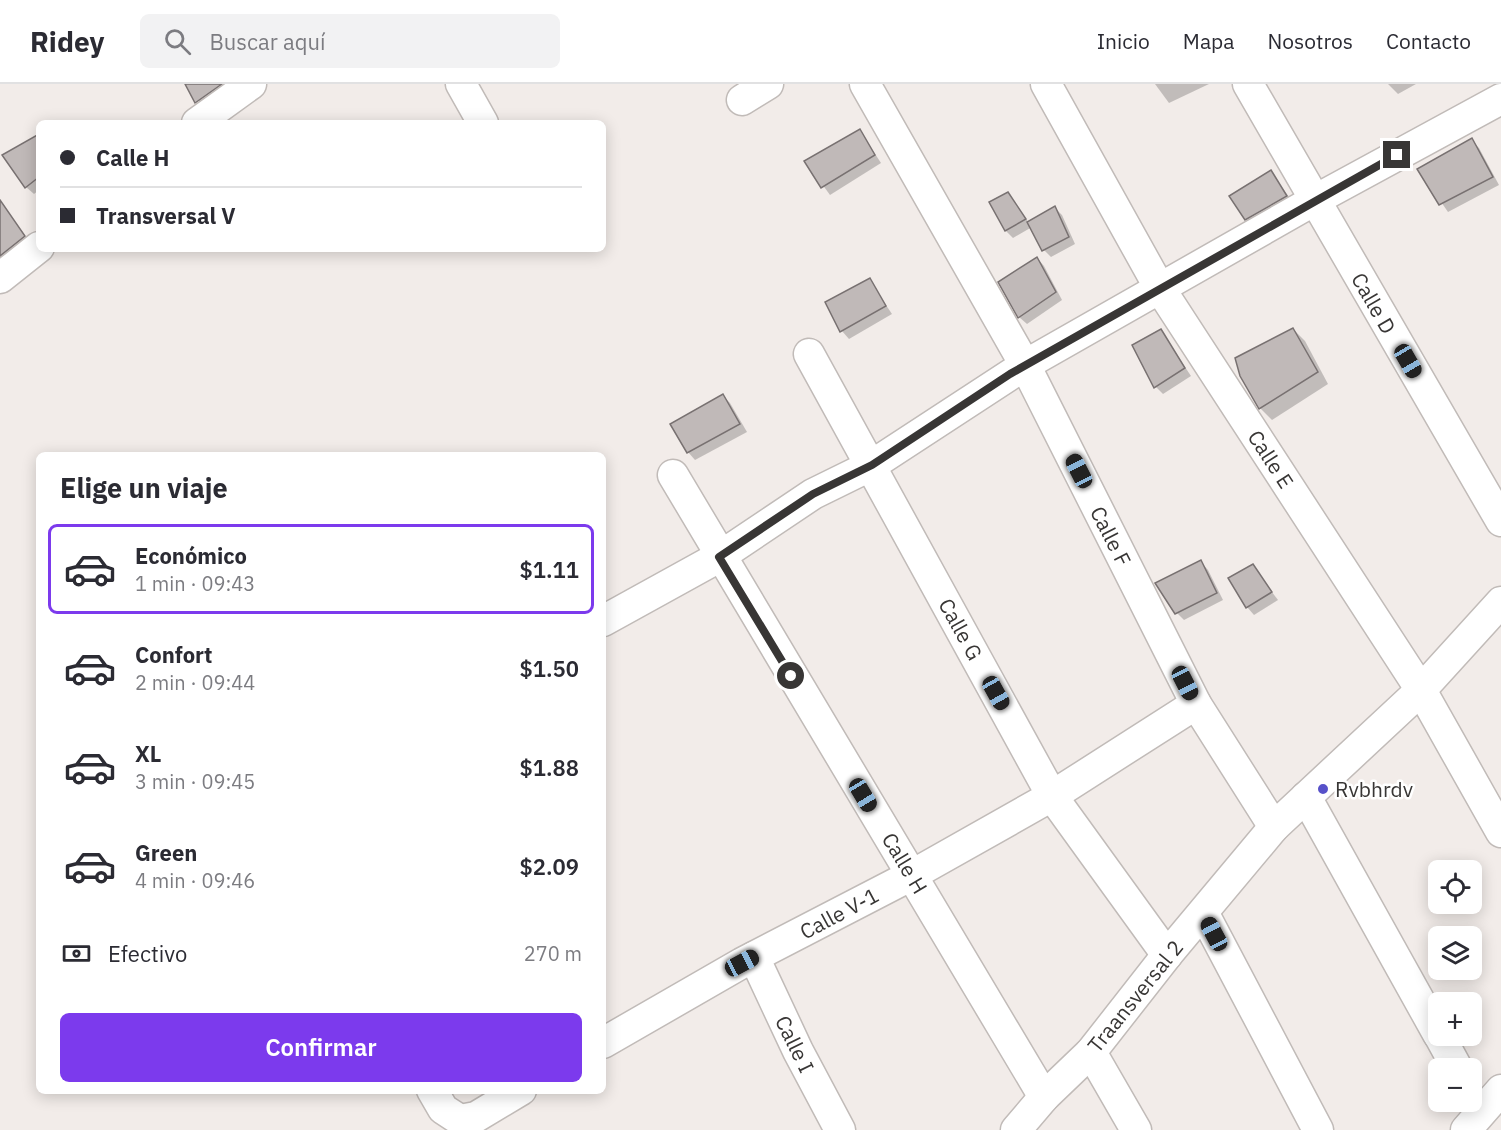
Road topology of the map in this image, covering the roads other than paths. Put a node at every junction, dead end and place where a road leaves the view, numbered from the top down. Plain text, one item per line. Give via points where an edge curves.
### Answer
1 (251, 84) edge
2 (461, 84) edge
3 (768, 84) edge
4 (865, 84) edge
5 (1046, 84) edge
6 (1248, 84) edge
7 (1501, 99) edge
8 (742, 100) dead end
9 (202, 120) edge
10 (481, 120) edge
11 (1315, 200) junction
12 (36, 249) edge
13 (0, 278) edge
14 (1160, 288) junction
15 (809, 354) dead end
16 (1025, 365) junction
17 (872, 465) junction
18 (673, 475) dead end
19 (1501, 521) edge
20 (719, 557) junction
21 (1501, 602) edge
22 (606, 619) edge
23 (1421, 690) junction
24 (1196, 704) junction
25 (1052, 796) junction
26 (1306, 797) junction
27 (1274, 827) junction
28 (1501, 832) edge
29 (912, 875) junction
30 (1204, 914) junction
31 (1167, 955) junction
32 (754, 957) junction
33 (1428, 1015) edge
34 (606, 1041) edge
35 (1091, 1052) junction
36 (1501, 1090) edge
37 (434, 1094) edge
38 (514, 1094) edge
39 (1044, 1097) junction
40 (1482, 1105) edge
41 (840, 1130) edge
42 (1016, 1130) edge
43 (1136, 1130) edge
44 (1318, 1130) edge

1 - 9 street
2 - 10 street
3 - 8 street
4 - 16 street, Calle F
5 - 14 street, Calle E
6 - 11 street, Calle D
7 - 11 street
11 - 14 street
11 - 19 street, Calle D
12 - 13 street
14 - 16 street
14 - 23 street, Calle E
15 - 17 street, Calle G
16 - 17 street
16 - 24 street, Calle F
17 - 20 street via 813,494
17 - 25 street, Calle G
18 - 20 street, Calle H
20 - 22 street
20 - 29 street, Calle H
21 - 23 street, Traansversal 2
23 - 26 street, Traansversal 2
23 - 28 street, Calle E
24 - 25 street, Calle V-1
24 - 27 street, Calle F
25 - 29 street, Calle V-1
25 - 31 street, Calle G
26 - 27 street, Traansversal 2
26 - 33 street
27 - 30 street, Traansversal 2
29 - 32 street, Calle V-1
29 - 39 street, Calle H
30 - 31 street, Traansversal 2
30 - 44 street
31 - 35 street, Traansversal 2
32 - 34 street, Calle V-1
32 - 41 street, Calle I
35 - 39 street, Traansversal 2
35 - 43 street
36 - 40 street
37 - 38 street via 443,1109 460,1120 476,1117
39 - 42 street, Traansversal 2

